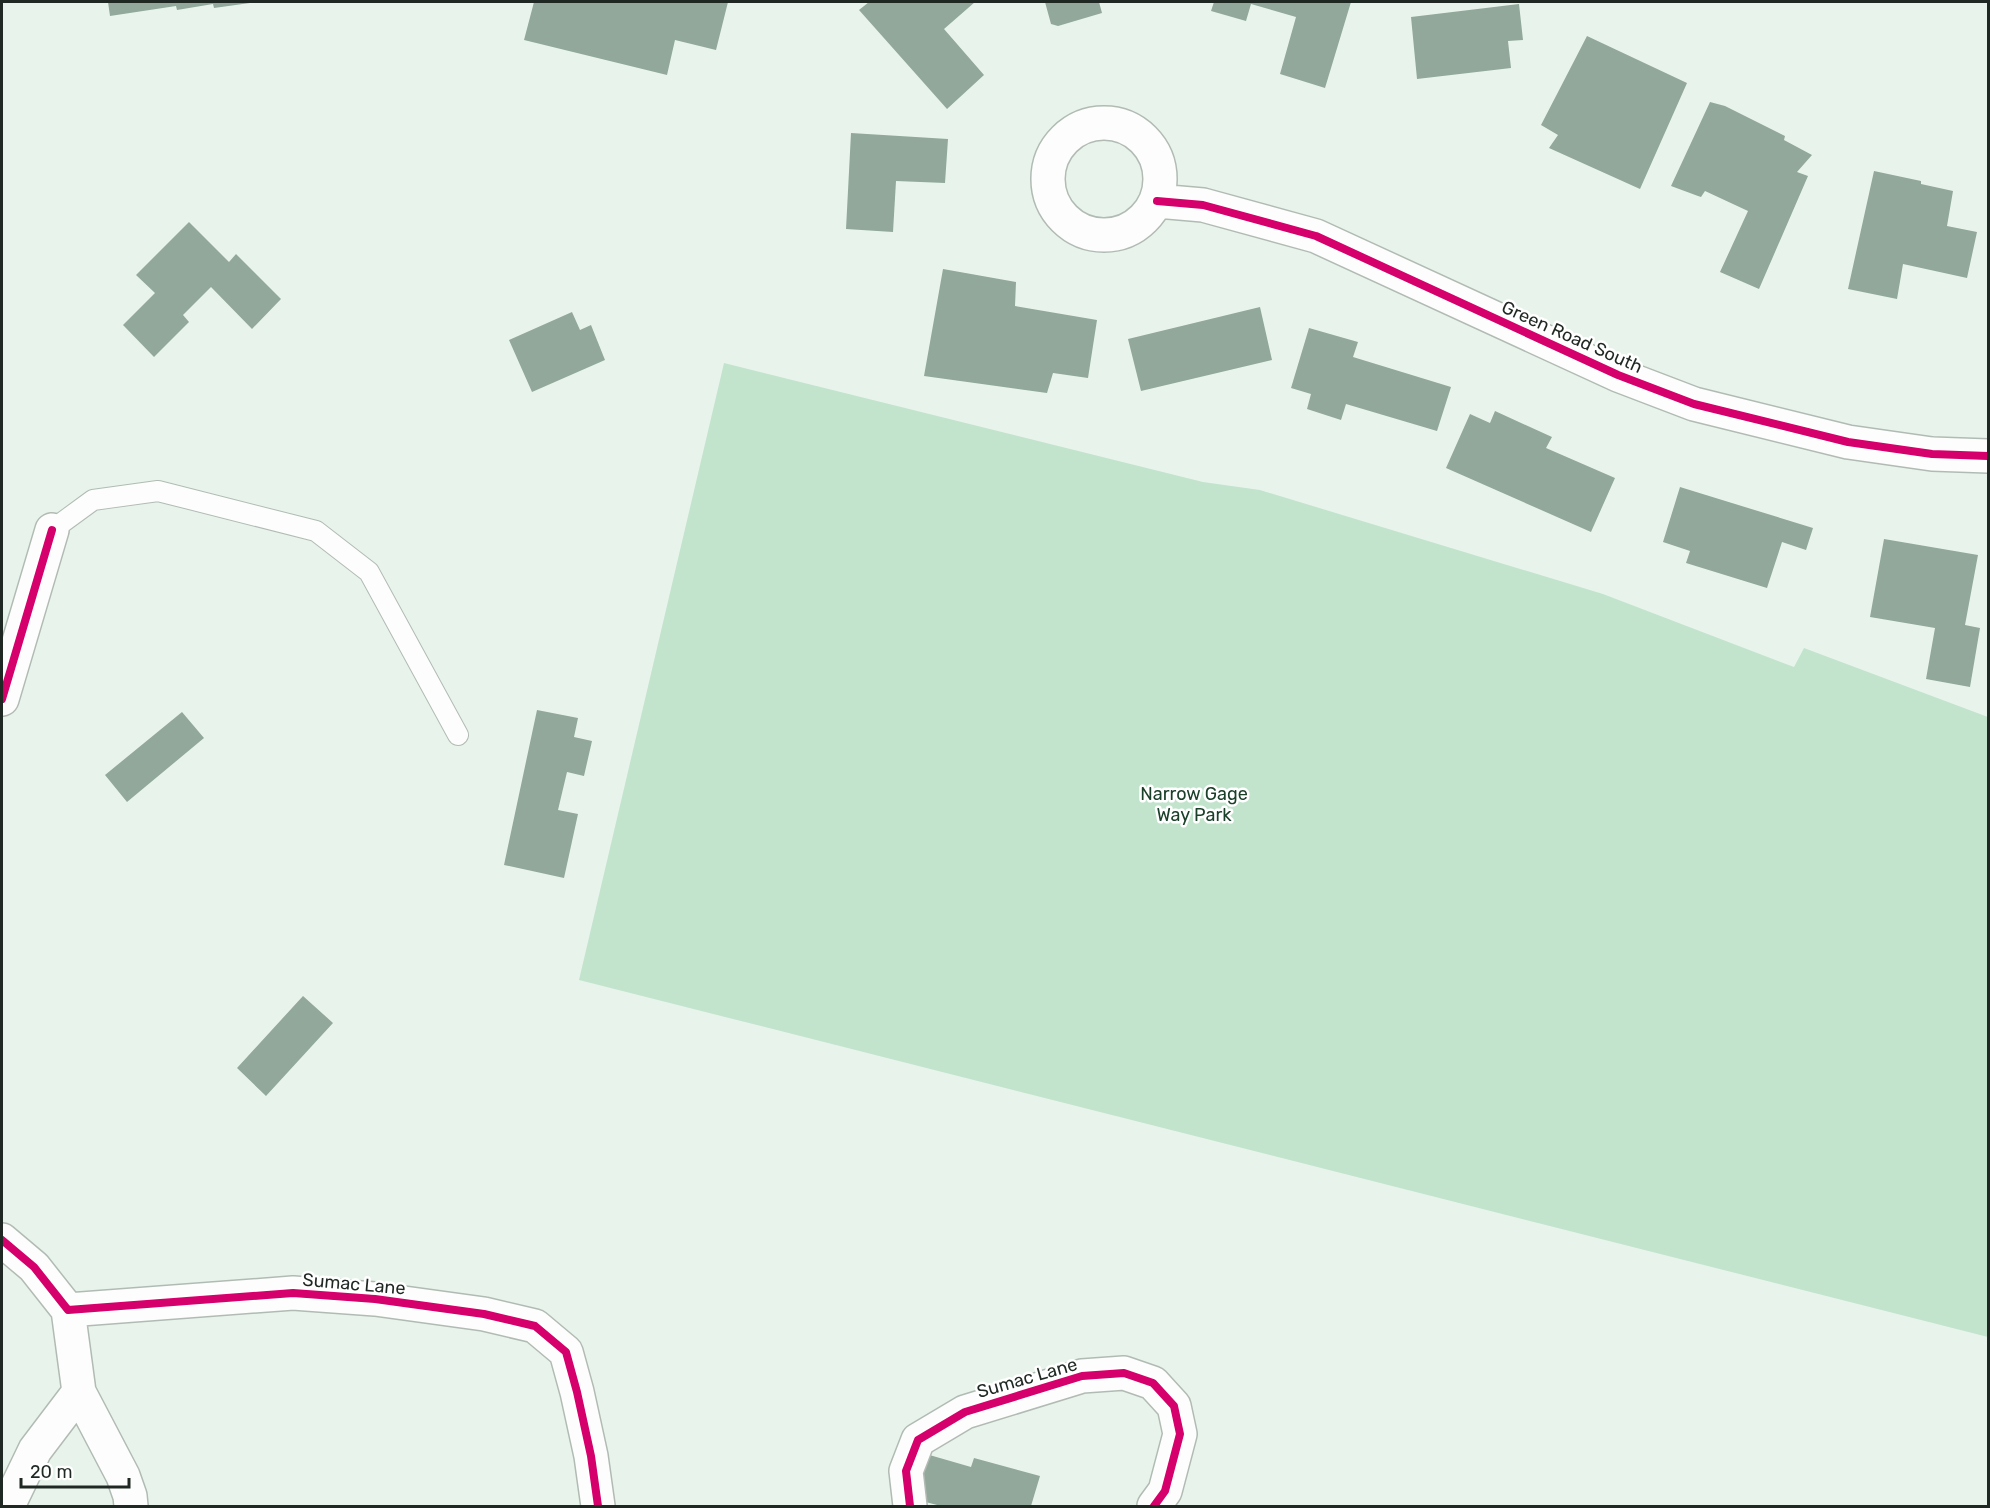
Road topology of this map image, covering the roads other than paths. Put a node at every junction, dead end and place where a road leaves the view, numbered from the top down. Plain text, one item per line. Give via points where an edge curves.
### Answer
1 (1157, 201) dead end
2 (1989, 456) edge
3 (52, 530) joint
4 (2, 699) edge
5 (458, 735) dead end
6 (2, 1240) edge
7 (68, 1310) junction
8 (79, 1392) junction
9 (8, 1506) edge
10 (131, 1506) edge
11 (598, 1506) edge
12 (910, 1506) edge
13 (1154, 1506) edge

1 - 2 street, Green Road South via 1203,205 1316,236 1618,375 1694,404 1848,442 1932,454
3 - 4 street
3 - 5 lane via 93,500 158,491 316,531 369,572
6 - 7 street via 34,1267
7 - 8 street
7 - 11 street, Sumac Lane via 293,1293 375,1299 484,1314 534,1326 566,1352 591,1456
8 - 9 street via 35,1450
8 - 10 street via 123,1476
12 - 13 street, Sumac Lane via 906,1471 918,1440 965,1412 1082,1376 1124,1373 1153,1383 1174,1406 1180,1434 1165,1491

